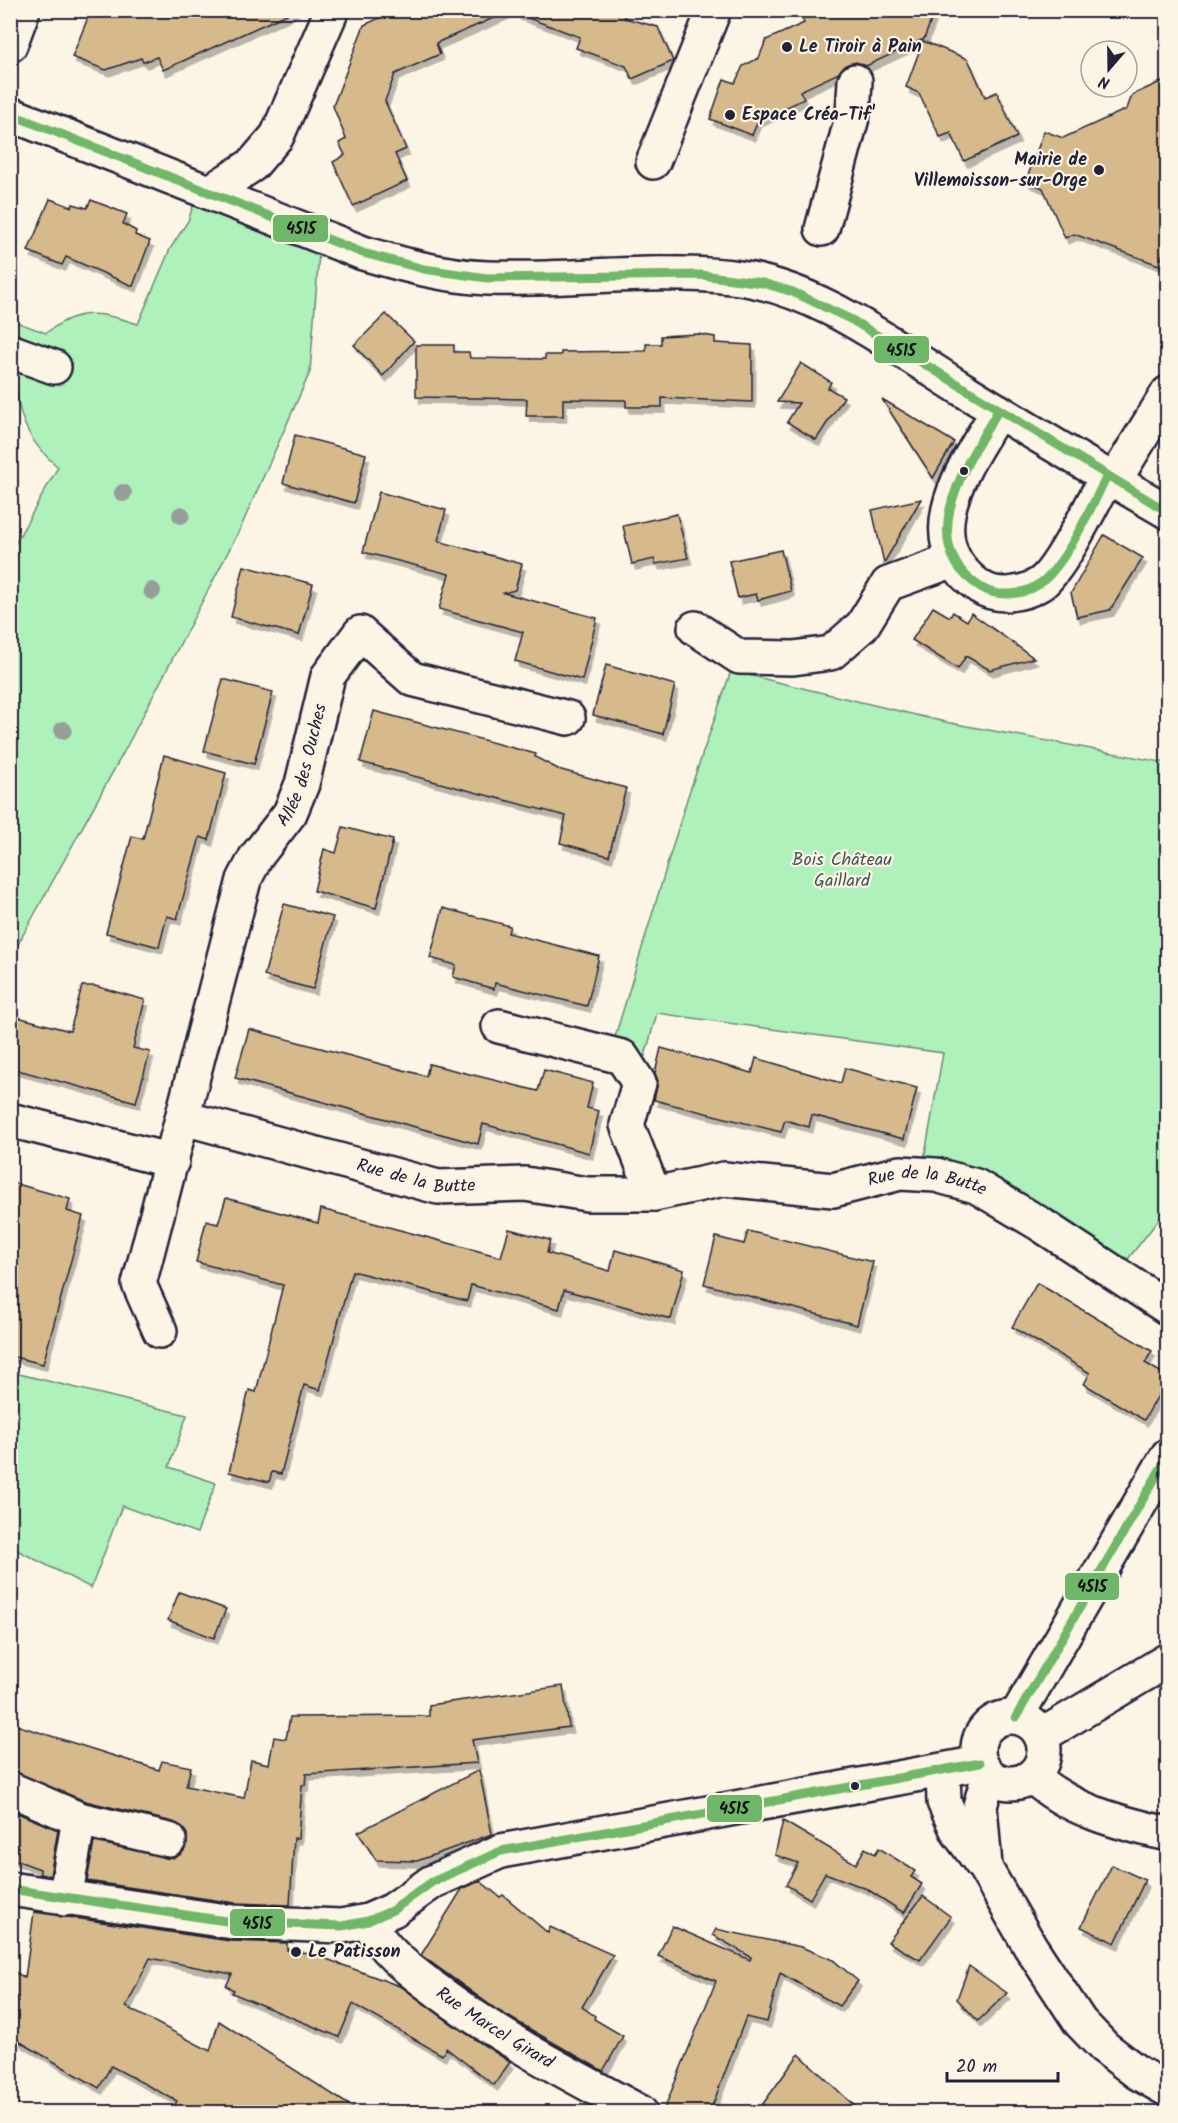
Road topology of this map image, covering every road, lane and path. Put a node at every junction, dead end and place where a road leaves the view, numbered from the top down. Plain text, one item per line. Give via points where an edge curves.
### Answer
1 (23, 10) edge
2 (332, 10) edge
3 (714, 10) edge
4 (10, 45) edge
5 (855, 81) dead end
6 (10, 114) edge
7 (653, 162) dead end
8 (210, 192) junction
9 (822, 229) dead end
10 (10, 351) edge
11 (54, 367) dead end
12 (1167, 393) edge
13 (998, 411) junction
14 (1111, 478) junction
15 (1167, 512) edge
16 (954, 560) junction
17 (694, 628) dead end
18 (568, 718) dead end
19 (500, 1026) dead end
20 (184, 1118) junction
21 (10, 1120) edge
22 (172, 1161) junction
23 (654, 1194) junction
24 (1167, 1308) edge
25 (160, 1331) dead end
26 (1167, 1455) edge
27 (1167, 1660) edge
28 (1028, 1727) junction
29 (985, 1769) junction
30 (943, 1771) junction
31 (1032, 1776) junction
32 (10, 1789) edge
33 (79, 1819) junction
34 (1167, 1834) edge
35 (169, 1840) dead end
36 (985, 1868) junction
37 (10, 1889) edge
38 (65, 1899) junction
39 (368, 1921) junction
40 (1167, 2090) edge
41 (640, 2112) edge

1 - 4 street
2 - 8 street via 277,136 252,165
3 - 7 street
5 - 9 street via 853,114
6 - 8 street
8 - 13 street via 363,254 447,274 488,278 652,273 732,277 769,284 823,305
10 - 11 street
12 - 14 street
13 - 14 street
13 - 16 street via 953,490 946,521
14 - 15 street
14 - 16 street via 1041,584 1012,594 989,593 968,578
16 - 17 street via 888,584 862,626 831,652 793,658 739,657
18 - 20 street, Allée des Ouches via 412,679 360,633 328,676 302,784 290,813 256,857 244,880
19 - 23 street via 622,1057 639,1083 627,1125
20 - 22 street
20 - 23 street, Rue de la Butte via 438,1186 525,1184 587,1194
21 - 22 street
22 - 25 street via 139,1284
23 - 24 street, Rue de la Butte via 724,1179 833,1190 900,1173 936,1175 976,1186
26 - 28 street
27 - 28 street
28 - 29 street via 998,1720 984,1729 979,1740
28 - 31 street via 1043,1757
29 - 30 street
29 - 31 street via 1011,1783
29 - 36 street via 980,1806
30 - 36 street via 944,1802 958,1832
30 - 39 street via 501,1851 432,1882 393,1910
31 - 34 street via 1065,1801
32 - 33 street
33 - 35 street
33 - 38 street
36 - 40 street via 1080,2022 1104,2047
37 - 38 street
38 - 39 street via 234,1922 342,1926
39 - 41 street, Rue Marcel Girard via 378,1941 396,1960 460,2007 522,2048

